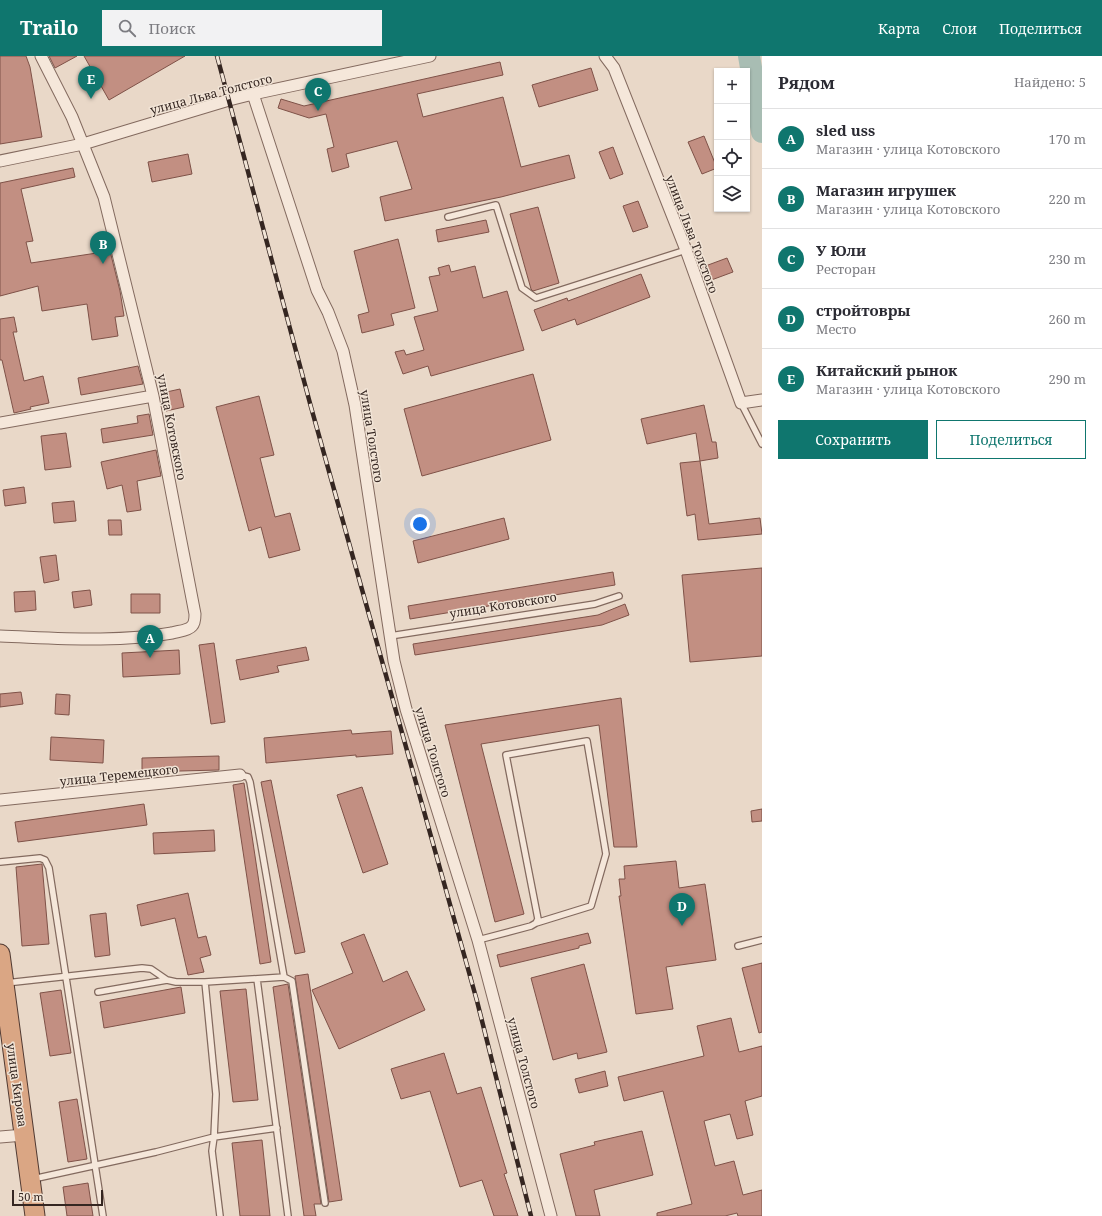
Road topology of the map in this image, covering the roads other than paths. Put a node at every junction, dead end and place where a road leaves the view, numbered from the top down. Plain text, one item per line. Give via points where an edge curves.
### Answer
1 (41, 56) edge
2 (430, 56) edge
3 (605, 56) edge
4 (253, 94) junction
5 (83, 144) junction
6 (0, 161) edge
7 (448, 217) dead end
8 (686, 250) junction
9 (153, 396) junction
10 (762, 400) edge
11 (740, 403) junction
12 (0, 423) edge
13 (762, 444) edge
14 (619, 596) dead end
15 (0, 636) edge
16 (390, 636) junction
17 (240, 775) joint
18 (0, 800) edge
19 (0, 862) edge
20 (536, 923) junction
21 (478, 940) junction
22 (762, 940) edge
23 (738, 946) dead end
24 (0, 954) edge
25 (66, 976) junction
26 (284, 977) junction
27 (257, 979) junction
28 (167, 980) junction
29 (205, 982) junction
30 (4, 983) junction
31 (98, 992) dead end
32 (277, 1128) junction
33 (24, 1135) junction
34 (0, 1137) edge
35 (214, 1137) junction
36 (95, 1165) junction
37 (30, 1179) junction
38 (325, 1203) dead end
39 (35, 1216) edge
40 (103, 1216) edge
41 (220, 1216) edge
42 (288, 1216) edge
43 (551, 1216) edge

1 - 5 street, улица Котовского
2 - 4 street, улица Льва Толстого
3 - 8 street, улица Льва Толстого via 614,68
4 - 5 street, улица Льва Толстого
4 - 16 street, улица Толстого via 317,290 342,351 354,405
5 - 6 street, улица Льва Толстого
5 - 9 street, улица Котовского via 104,197
7 - 8 lane via 496,205 522,288 536,298
8 - 11 street, улица Льва Толстого
9 - 12 street
9 - 15 street, улица Котовского via 195,614 192,626 187,630 120,639
10 - 11 street
11 - 13 lane
14 - 16 lane, улица Котовского via 595,604
16 - 21 street, улица Толстого via 406,709
17 - 18 street, улица Теремецкого
17 - 26 lane via 248,777 250,782
19 - 25 lane via 40,858 45,860 49,868
20 - 20 lane via 591,906 606,854 587,740 506,755 538,919
20 - 21 lane
21 - 43 street, улица Толстого
22 - 23 lane
24 - 30 highway, улица Кирова
25 - 28 lane via 142,968 151,969
25 - 30 lane
25 - 36 lane
26 - 27 lane
26 - 38 lane via 292,981
27 - 29 lane
27 - 32 lane
28 - 29 lane
28 - 31 lane
29 - 35 lane via 216,1094
30 - 33 highway, улица Кирова
32 - 35 lane
32 - 42 lane
33 - 34 street
33 - 37 highway, улица Кирова
35 - 36 lane
35 - 41 lane via 212,1151
36 - 37 lane
36 - 40 lane
37 - 39 highway, улица Кирова

